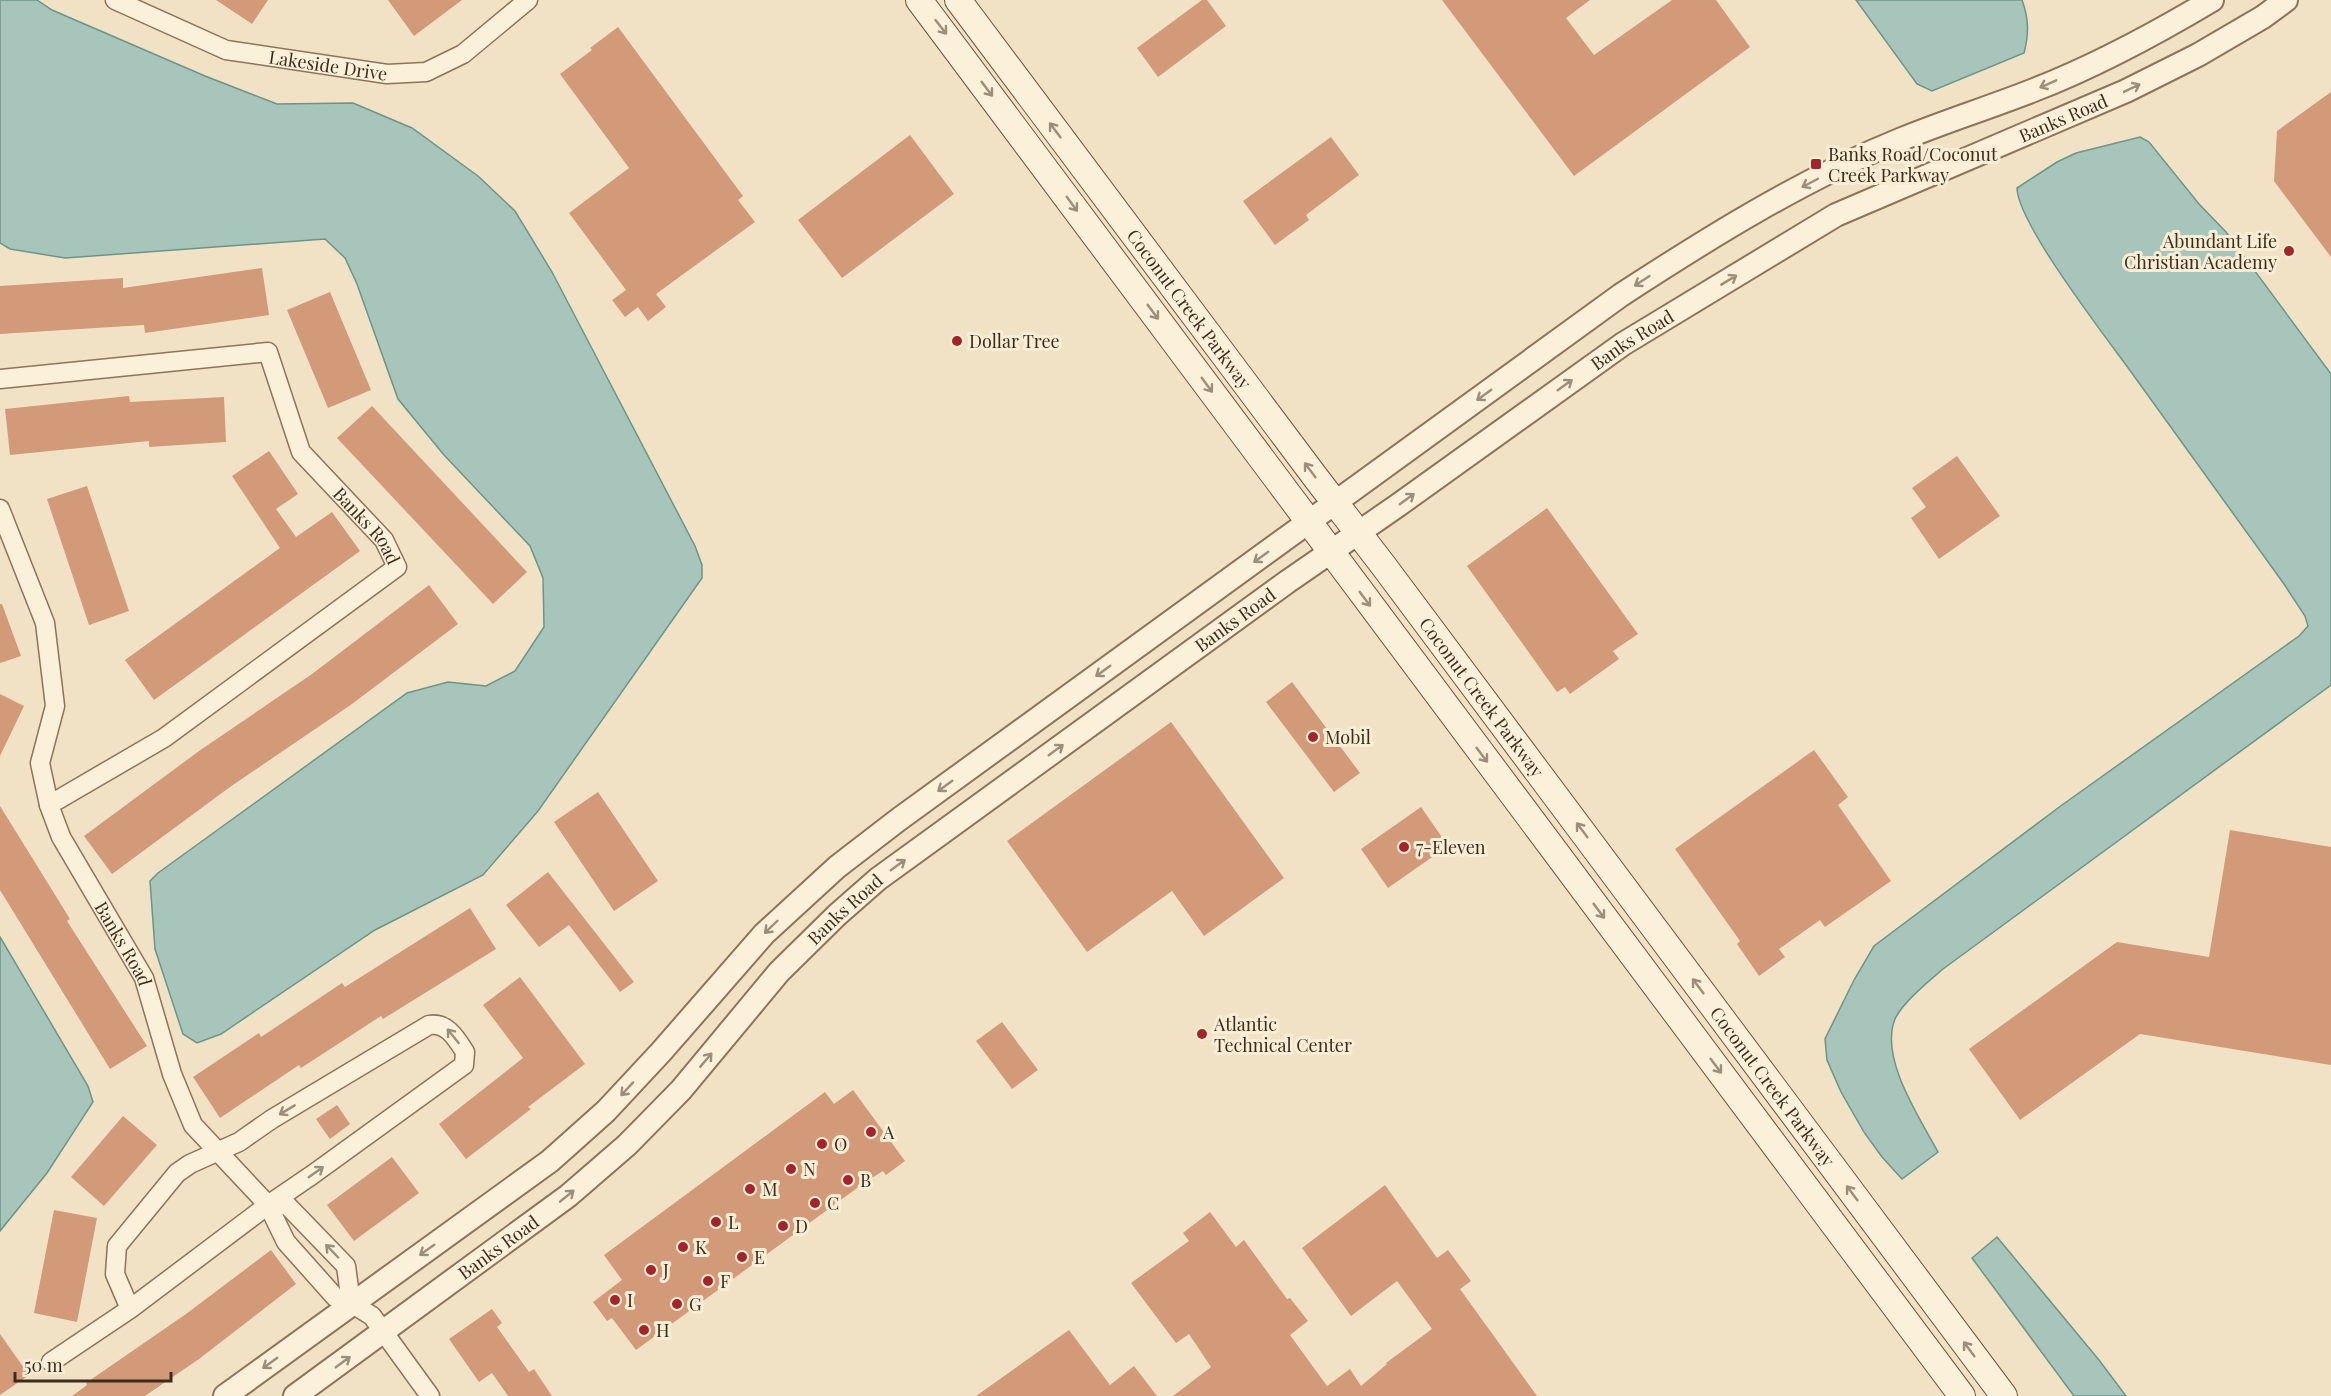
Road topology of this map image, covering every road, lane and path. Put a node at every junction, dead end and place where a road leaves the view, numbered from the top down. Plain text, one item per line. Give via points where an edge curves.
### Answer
1 (115, 0) edge
2 (528, 0) edge
3 (919, 0) edge
4 (958, 0) edge
5 (2212, 0) edge
6 (2286, 0) edge
7 (0, 379) edge
8 (1335, 504) junction
9 (0, 509) edge
10 (1309, 523) junction
11 (1359, 532) junction
12 (1330, 552) junction
13 (49, 805) junction
14 (218, 1152) junction
15 (268, 1205) junction
16 (351, 1303) junction
17 (130, 1309) junction
18 (378, 1324) junction
19 (51, 1362) dead end
20 (225, 1396) edge
21 (296, 1396) edge
22 (430, 1396) edge
23 (1962, 1396) edge
24 (2004, 1396) edge

1 - 2 street, Lakeside Drive via 226,50 387,74 426,72 463,54
3 -> 10 main road, Coconut Creek Parkway
8 -> 4 main road, Coconut Creek Parkway
5 -> 8 street, Banks Road via 2105,59 2036,90 1901,139 1751,214 1621,295
11 -> 6 street, Banks Road via 1623,344 1836,215 2126,91 2198,55
7 - 13 street, Banks Road via 268,352 301,452 384,540 397,567 164,738
8 - 10 street, Banks Road
8 - 11 main road, Coconut Creek Parkway
9 - 13 street, Banks Road via 45,623 56,706 40,763
10 - 12 main road, Coconut Creek Parkway
10 -> 16 street, Banks Road via 837,867 764,934 606,1111 550,1161
11 - 12 street, Banks Road
24 -> 11 main road, Coconut Creek Parkway
18 -> 12 street, Banks Road via 568,1196 627,1145 681,1090 779,972 878,879
12 -> 23 main road, Coconut Creek Parkway
13 - 14 street, Banks Road via 61,837 144,978 172,1074 193,1125
14 - 15 street, Banks Road
15 -> 14 street via 464,1065 465,1052 447,1028 429,1025
14 - 17 street via 177,1173 117,1246 115,1274
15 - 16 street, Banks Road via 286,1242 335,1297
16 -> 15 street, Banks Road via 346,1266 287,1206
15 - 17 street
16 - 18 street, Banks Road
16 -> 20 street, Banks Road
17 - 19 street
21 -> 18 street, Banks Road
18 - 22 street

